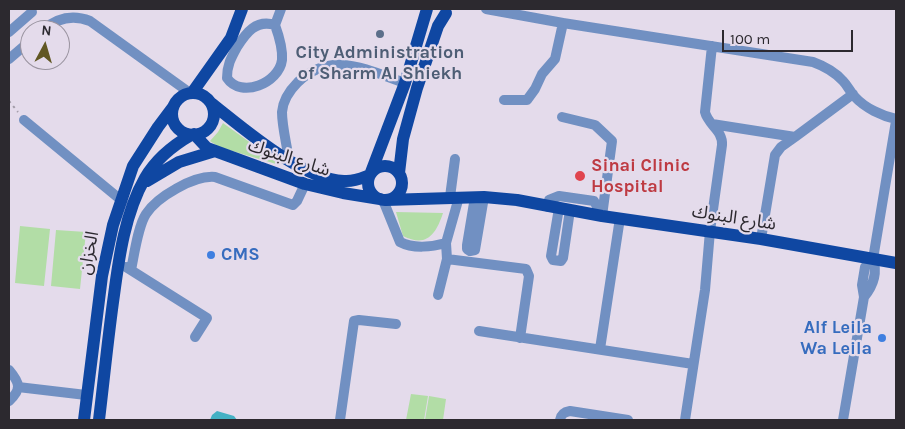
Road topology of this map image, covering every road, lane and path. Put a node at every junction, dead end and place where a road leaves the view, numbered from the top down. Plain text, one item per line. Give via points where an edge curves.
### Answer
1 (242, 9) edge
2 (281, 9) edge
3 (428, 9) edge
4 (486, 9) edge
5 (449, 11) edge
6 (32, 12) dead end
7 (58, 20) edge
8 (563, 23) junction
9 (275, 25) junction
10 (9, 32) edge
11 (712, 46) junction
12 (411, 86) junction
13 (191, 93) junction
14 (853, 94) junction
15 (504, 100) dead end
16 (9, 101) edge
17 (211, 102) junction
18 (173, 107) junction
19 (562, 116) dead end
20 (24, 120) joint
21 (896, 120) edge
22 (712, 124) junction
23 (768, 133) junction
24 (193, 135) junction
25 (795, 137) junction
26 (215, 151) junction
27 (777, 152) junction
28 (455, 159) dead end
29 (289, 161) junction
30 (399, 173) junction
31 (370, 175) junction
32 (305, 184) junction
33 (140, 188) junction
34 (454, 197) junction
35 (383, 199) junction
36 (121, 200) junction
37 (133, 207) junction
38 (559, 208) junction
39 (146, 214) junction
40 (602, 216) junction
41 (620, 218) junction
42 (710, 231) junction
43 (761, 239) junction
44 (446, 243) junction
45 (447, 259) junction
46 (873, 259) junction
47 (119, 262) junction
48 (896, 263) edge
49 (131, 270) junction
50 (438, 295) dead end
51 (396, 324) dead end
52 (479, 331) dead end
53 (195, 338) dead end
54 (520, 338) junction
55 (600, 349) junction
56 (694, 364) junction
57 (9, 370) edge
58 (18, 387) junction
59 (86, 395) junction
60 (9, 401) edge
61 (84, 420) edge
62 (99, 420) edge
63 (340, 420) edge
64 (560, 420) edge
65 (628, 420) edge
66 (684, 420) edge
67 (843, 420) edge

1 - 13 main road via 231,38
2 - 9 street
3 - 5 main road via 438,14
3 - 12 main road
4 - 8 street
5 - 12 main road via 438,26
6 - 10 street
7 - 13 street via 68,17 90,21
8 - 11 street
8 - 15 street via 556,59 542,74 527,100
9 - 9 street via 260,24 247,32 227,67 227,78 232,84 254,88 276,73 282,52
11 - 14 street via 813,62 838,76
11 - 22 street via 704,108
12 - 29 street via 356,66 326,65 315,69 292,88 284,102 282,112
12 - 30 main road
12 - 31 main road
13 - 17 main road via 202,95
13 - 18 main road via 180,98
14 - 21 street via 875,112
14 - 25 street
16 - 20 path
17 - 24 main road via 213,120 206,130
17 - 29 main road, شارع البنوك
18 - 24 main road via 176,125
18 - 36 main road, الخزان via 134,166
19 - 40 street via 595,124 612,141
20 - 36 street
21 - 46 street
22 - 23 street
22 - 42 street via 721,136 722,145
23 - 25 street
23 - 27 street
24 - 26 main road, شارع البنوك
24 - 33 main road, الخزان via 161,157
25 - 27 street
26 - 32 main road, شارع البنوك
26 - 33 main road via 179,162
27 - 43 street
28 - 34 street
29 - 31 main road, شارع البنوك via 336,180 351,181
30 - 31 main road via 386,166 377,168
30 - 35 main road via 402,182 399,192
31 - 35 main road via 370,190
32 - 35 main road, شارع البنوك
32 - 39 street via 292,205 221,179 203,177 158,201
33 - 37 main road, الخزان
34 - 35 main road, شارع البنوك
34 - 38 main road, شارع البنوك via 517,200
34 - 44 street
35 - 44 street via 400,242 434,246
36 - 59 main road, الخزان via 105,257
37 - 39 street
37 - 47 main road, الخزان
38 - 40 main road, شارع البنوك
38 - 40 street via 549,200 559,196 594,201
39 - 49 street
40 - 41 main road, شارع البنوك
41 - 42 main road, شارع البنوك
41 - 55 street
42 - 43 main road, شارع البنوك
42 - 56 street
43 - 46 main road, شارع البنوك
44 - 45 street
45 - 50 street
45 - 54 street via 526,269 529,276
46 - 48 main road, شارع البنوك
46 - 67 street via 865,265 864,297
47 - 49 street
47 - 62 main road, الخزان
49 - 53 street via 207,318
51 - 63 street via 354,321
52 - 54 street
54 - 55 street
55 - 56 street
56 - 66 street
57 - 58 street
58 - 59 street
58 - 60 street
59 - 61 main road, الخزان
64 - 65 street via 564,412 570,411

